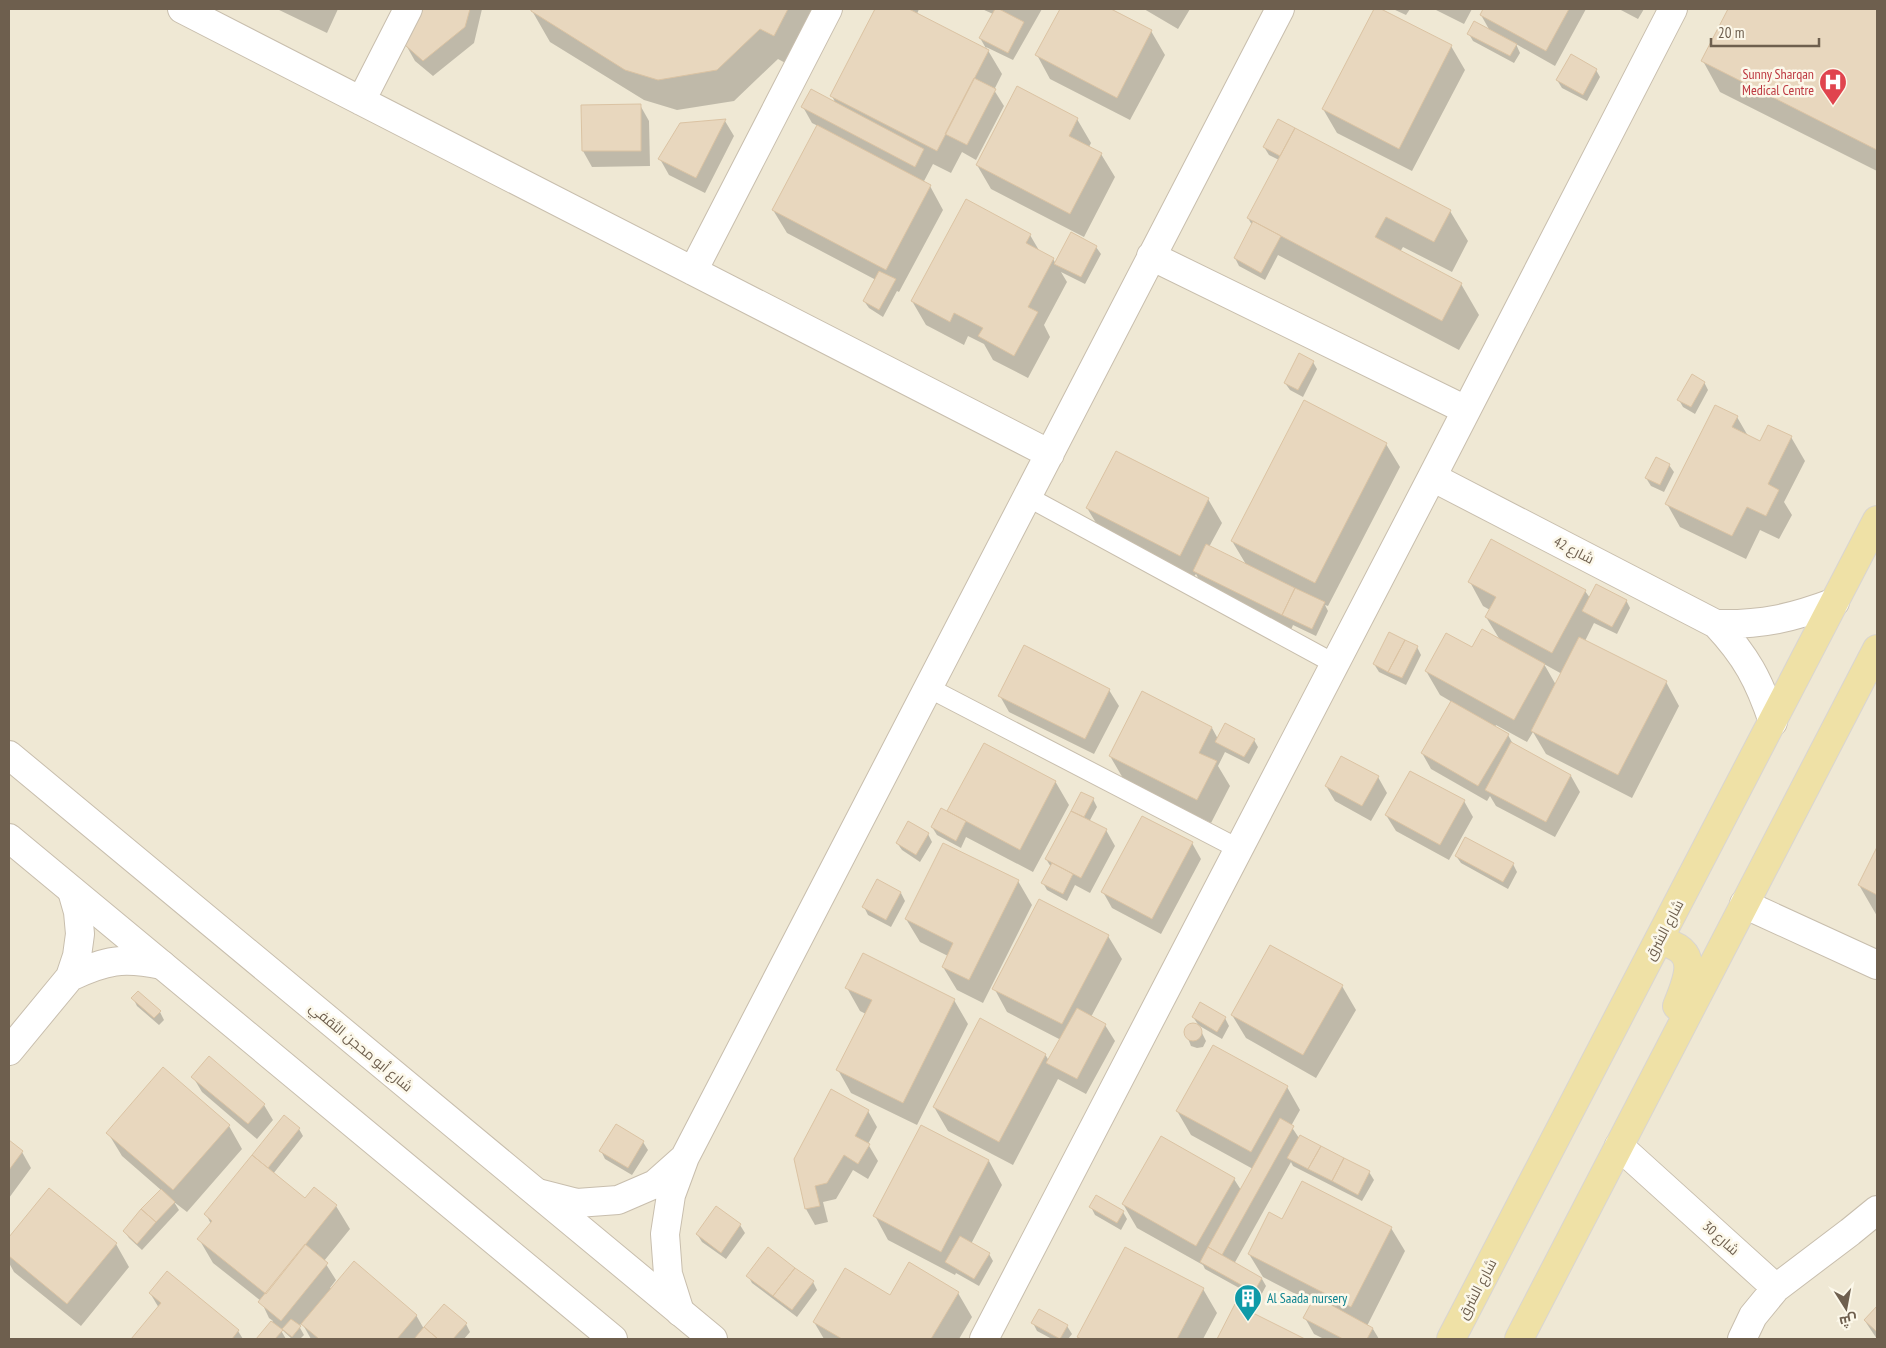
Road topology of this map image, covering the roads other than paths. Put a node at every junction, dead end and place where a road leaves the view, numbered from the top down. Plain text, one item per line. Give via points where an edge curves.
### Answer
1 (182, 9) edge
2 (408, 9) edge
3 (828, 9) edge
4 (1280, 9) edge
5 (1673, 9) edge
6 (361, 101) junction
7 (1151, 256) junction
8 (693, 271) junction
9 (1466, 410) junction
10 (1050, 454) junction
11 (1432, 477) junction
12 (1028, 497) junction
13 (1877, 520) edge
14 (1835, 602) junction
15 (1716, 624) junction
16 (1877, 649) edge
17 (1335, 664) junction
18 (929, 688) junction
19 (1773, 722) junction
20 (9, 755) edge
21 (9, 838) edge
22 (1239, 849) junction
23 (72, 891) junction
24 (1744, 904) junction
25 (1659, 940) junction
26 (162, 965) junction
27 (1877, 965) edge
28 (70, 977) junction
29 (9, 1052) edge
30 (1624, 1136) junction
31 (685, 1157) junction
32 (538, 1193) junction
33 (1877, 1210) edge
34 (1776, 1288) junction
35 (680, 1312) junction
36 (613, 1339) edge
37 (713, 1339) edge
38 (984, 1339) edge
39 (1451, 1339) edge
40 (1519, 1339) edge
41 (1742, 1339) edge

1 - 6 street
2 - 6 street
3 - 8 street
4 - 7 street
5 - 9 street
6 - 8 street
7 - 9 street
7 - 10 street
8 - 10 street
9 - 11 street
10 - 12 street
11 - 15 street, شارع 42
11 - 17 street
12 - 17 lane
12 - 18 street
13 - 14 main road, شارع الشرق
14 - 15 street, شارع 42 via 1777,620
14 - 19 main road, شارع الشرق
15 - 19 street, شارع 42 via 1752,669
16 - 24 main road
17 - 22 street
18 - 22 lane
18 - 31 street
19 - 25 main road, شارع الشرق
20 - 32 street, شارع أبو محجن الثقفي
21 - 23 street
22 - 38 street
23 - 26 street
23 - 28 street via 80,934
24 - 27 street
24 - 30 main road
25 - 30 main road via 1672,943 1682,951 1688,962 1689,975
25 - 39 main road, شارع الشرق
26 - 28 street via 138,960 115,961
26 - 36 street
28 - 29 street
30 - 34 street, شارع 30
30 - 40 main road
31 - 32 street via 655,1184 618,1200 577,1202
31 - 35 street via 671,1195 665,1234 668,1274
32 - 35 street, شارع أبو محجن الثقفي
33 - 34 street
34 - 41 street via 1753,1316
35 - 37 street, شارع أبو محجن الثقفي

